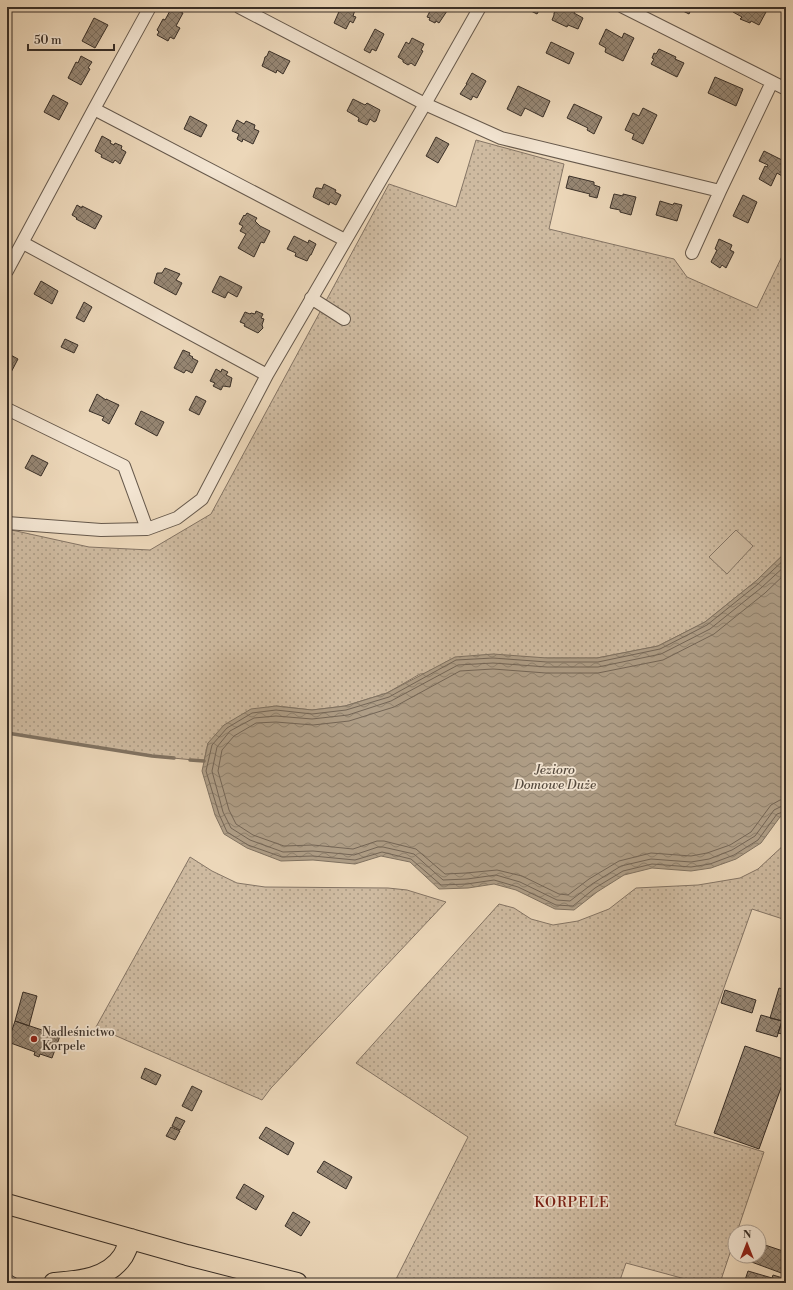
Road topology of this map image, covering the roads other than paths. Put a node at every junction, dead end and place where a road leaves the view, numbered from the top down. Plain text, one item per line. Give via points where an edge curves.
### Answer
1 (150, 7) edge
2 (239, 7) edge
3 (480, 7) edge
4 (623, 7) edge
5 (772, 82) junction
6 (786, 89) edge
7 (426, 104) junction
8 (94, 109) junction
9 (720, 191) junction
10 (345, 240) junction
11 (23, 243) junction
12 (692, 253) dead end
13 (7, 271) edge
14 (311, 298) junction
15 (344, 319) dead end
16 (267, 374) junction
17 (7, 409) edge
18 (7, 523) edge
19 (147, 529) junction
20 (7, 1204) edge
21 (7, 1212) edge
22 (128, 1244) junction
23 (54, 1283) edge
24 (255, 1283) edge
25 (296, 1283) edge

1 - 8 street
2 - 7 street
3 - 7 street
4 - 5 street
5 - 6 street
5 - 9 street
7 - 9 street via 501,138
7 - 10 street
8 - 10 street
8 - 11 street
9 - 12 street
10 - 14 street
11 - 13 street
11 - 16 street
14 - 15 street
14 - 16 street
16 - 19 street via 202,499 177,518
17 - 19 street via 124,466
18 - 19 street via 101,530
20 - 22 main road
21 - 22 main road via 39,1224
22 - 23 main road via 119,1261 105,1272 87,1279
22 - 24 main road
22 - 25 main road via 187,1255

